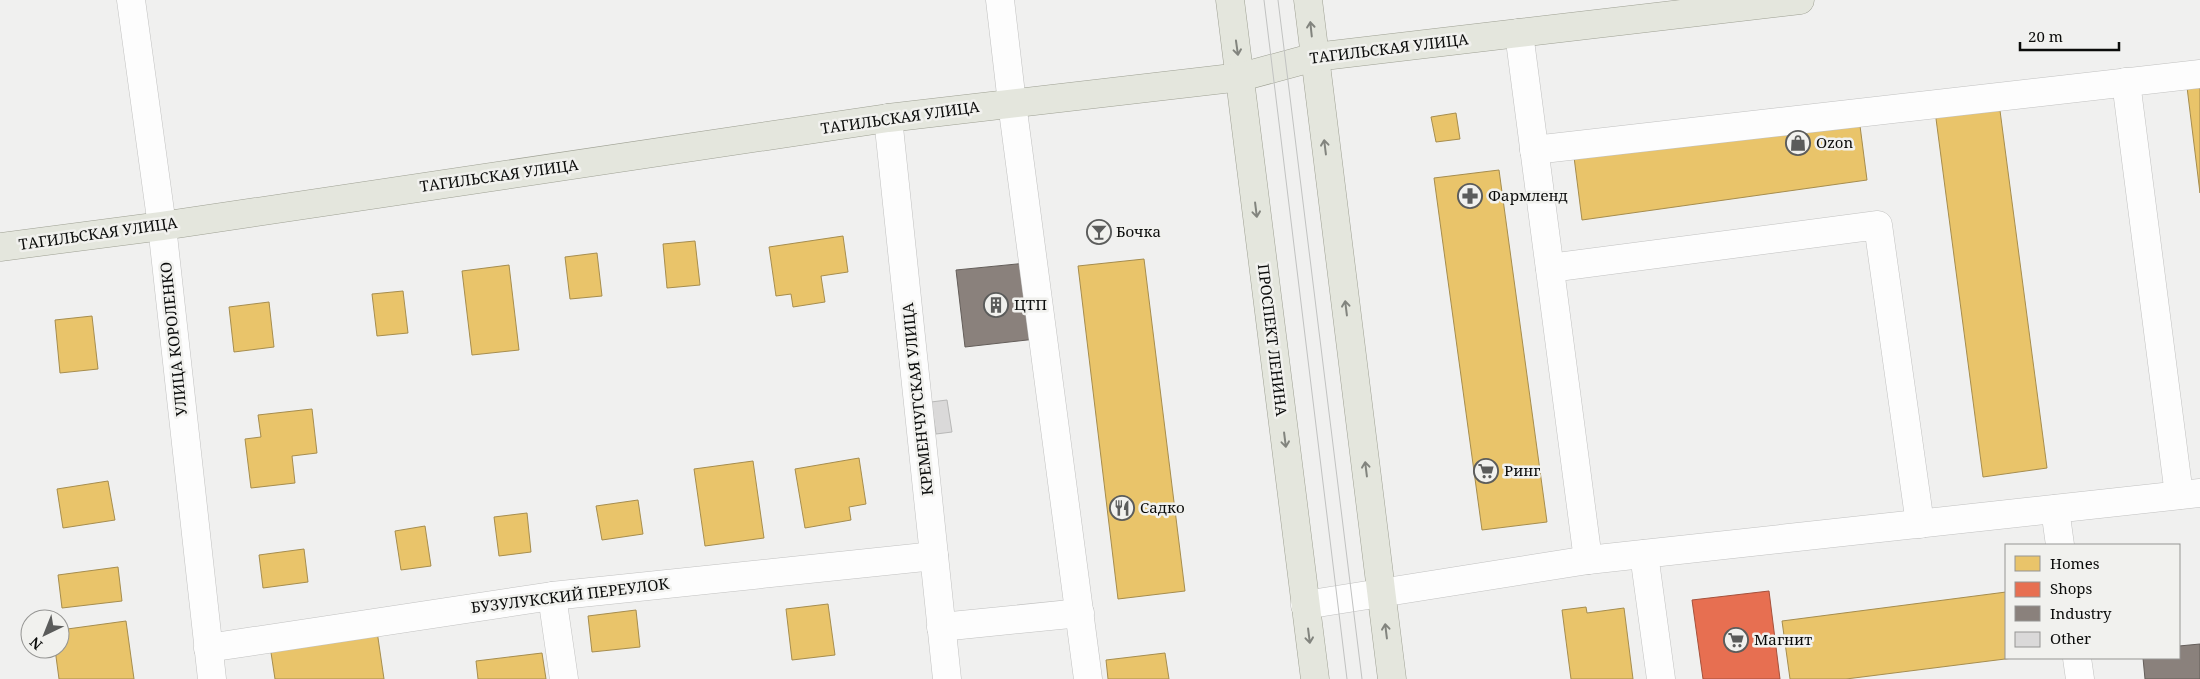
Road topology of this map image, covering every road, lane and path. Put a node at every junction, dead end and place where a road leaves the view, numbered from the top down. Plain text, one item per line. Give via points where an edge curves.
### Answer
1 (131, 0) edge
2 (1000, 0) edge
3 (1230, 0) edge
4 (1308, 0) edge
5 (1800, 0) edge
6 (1519, 34) junction
7 (1314, 57) junction
8 (2200, 74) edge
9 (1241, 77) junction
10 (2126, 82) junction
11 (1012, 103) junction
12 (888, 118) junction
13 (1534, 150) junction
14 (162, 226) junction
15 (0, 247) edge
16 (1550, 268) junction
17 (2190, 494) edge
18 (2055, 509) junction
19 (1920, 524) junction
20 (2060, 544) edge
21 (1644, 554) junction
22 (934, 556) junction
23 (1588, 560) junction
24 (1382, 594) junction
25 (552, 596) junction
26 (1305, 605) junction
27 (1080, 613) junction
28 (941, 627) junction
29 (208, 648) junction
30 (2076, 659) edge
31 (212, 679) edge
32 (564, 679) edge
33 (947, 679) edge
34 (1088, 679) edge
35 (1315, 679) edge
36 (1392, 679) edge
37 (1661, 679) edge
38 (2080, 679) edge

1 - 14 street, УЛИЦА КОРОЛЕНКО
2 - 11 street
3 -> 9 main road, ПРОСПЕКТ ЛЕНИНА
7 -> 4 main road
5 - 6 main road, ТАГИЛЬСКАЯ УЛИЦА
6 - 7 main road, ТАГИЛЬСКАЯ УЛИЦА
6 - 13 street
7 - 9 main road, ТАГИЛЬСКАЯ УЛИЦА
24 -> 7 main road
8 - 10 street
9 - 11 main road, ТАГИЛЬСКАЯ УЛИЦА
9 -> 26 main road, ПРОСПЕКТ ЛЕНИНА
10 - 13 street
10 - 17 street
11 - 12 main road, ТАГИЛЬСКАЯ УЛИЦА
11 - 27 street
12 - 14 main road, ТАГИЛЬСКАЯ УЛИЦА
12 - 22 street, КРЕМЕНЧУГСКАЯ УЛИЦА
13 - 16 street
14 - 15 main road, ТАГИЛЬСКАЯ УЛИЦА
14 - 29 street, УЛИЦА КОРОЛЕНКО
16 - 19 street via 1878,226
16 - 23 street
17 - 18 street
18 - 19 street
18 - 20 street
19 - 21 street
21 - 23 street
21 - 37 street
22 - 25 street, БУЗУЛУКСКИЙ ПЕРЕУЛОК
22 - 28 street, КРЕМЕНЧУГСКАЯ УЛИЦА
23 - 24 street
24 - 26 street
36 -> 24 main road
25 - 29 street, БУЗУЛУКСКИЙ ПЕРЕУЛОК
25 - 32 street
26 -> 35 main road, ПРОСПЕКТ ЛЕНИНА
27 - 28 street
27 - 34 street
28 - 33 street, КРЕМЕНЧУГСКАЯ УЛИЦА
29 - 31 street, УЛИЦА КОРОЛЕНКО
30 - 38 street

